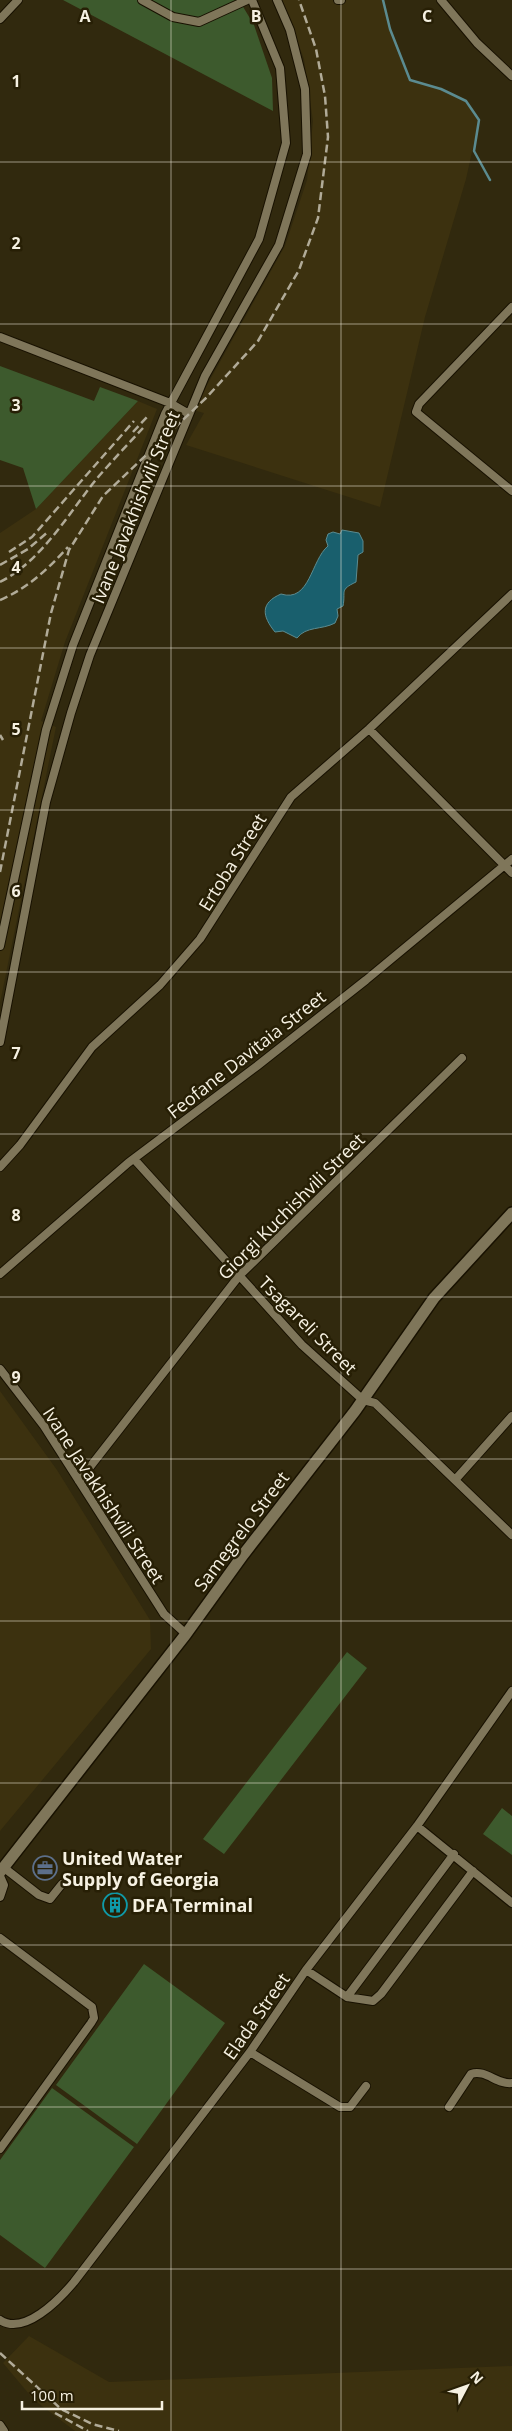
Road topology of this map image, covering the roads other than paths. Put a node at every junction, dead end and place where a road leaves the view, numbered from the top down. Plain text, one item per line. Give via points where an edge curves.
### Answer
1 (18, 0) edge
2 (142, 0) edge
3 (247, 0) edge
4 (252, 0) edge
5 (277, 0) edge
6 (441, 0) edge
7 (0, 19) edge
8 (512, 76) edge
9 (512, 307) edge
10 (0, 337) edge
11 (170, 403) junction
12 (189, 414) junction
13 (512, 491) edge
14 (512, 594) edge
15 (369, 729) junction
16 (512, 859) edge
17 (505, 866) junction
18 (512, 873) edge
19 (0, 946) edge
20 (0, 1042) edge
21 (462, 1058) dead end
22 (134, 1159) junction
23 (0, 1167) edge
24 (512, 1213) edge
25 (0, 1274) edge
26 (239, 1276) junction
27 (0, 1370) edge
28 (363, 1400) junction
29 (512, 1416) edge
30 (455, 1480) junction
31 (79, 1481) junction
32 (512, 1536) edge
33 (186, 1634) junction
34 (512, 1691) edge
35 (417, 1826) junction
36 (454, 1854) junction
37 (473, 1871) junction
38 (1, 1872) edge
39 (62, 1884) dead end
40 (0, 1897) edge
41 (512, 1903) edge
42 (0, 1938) edge
43 (306, 1970) junction
44 (347, 1997) junction
45 (250, 2052) junction
46 (512, 2083) edge
47 (366, 2086) dead end
48 (449, 2107) dead end
49 (0, 2149) edge
50 (0, 2320) edge
51 (0, 2425) edge
52 (4, 2431) edge

1 - 7 street
2 - 3 street via 173,17 199,22
4 - 11 street via 280,68 286,143 259,239
5 - 12 street, Ivane Javakhishvili Street via 290,30 305,89 306,154 279,245 211,364
6 - 8 street via 478,44
9 - 13 street via 419,404 416,412
10 - 11 street
11 - 12 street
11 - 19 street via 67,664 46,730
12 - 20 street, Ivane Javakhishvili Street via 90,655 71,713 46,802
14 - 15 street, Ertoba Street
15 - 17 street
15 - 23 street, Ertoba Street via 291,797 200,939 160,985 92,1047
16 - 17 street, Feofane Davitaia Street
17 - 18 street
17 - 22 street, Feofane Davitaia Street via 257,1066
21 - 26 street, Giorgi Kuchishvili Street
22 - 25 street, Feofane Davitaia Street
22 - 26 street, Tsagareli Street
24 - 28 main road, Samegrelo Street via 434,1298
26 - 28 street, Tsagareli Street via 302,1345
26 - 31 street, Giorgi Kuchishvili Street
27 - 31 street, Ivane Javakhishvili Street via 44,1426
28 - 30 street, Tsagareli Street via 375,1403
28 - 33 main road, Samegrelo Street
29 - 30 street
30 - 32 street, Tsagareli Street
31 - 33 street, Ivane Javakhishvili Street via 164,1614
33 - 38 main road, Samegrelo Street
34 - 35 street, Elada Street
35 - 36 street
35 - 43 street, Elada Street
36 - 37 street
36 - 44 street
37 - 41 street
37 - 44 street via 381,1994 373,2001
38 - 39 street via 50,1899
38 - 40 street via 4,1885
42 - 49 street via 92,2007 95,2013
43 - 44 street
43 - 45 street, Elada Street
45 - 47 street via 340,2107 350,2107
45 - 50 street, Elada Street via 65,2293 17,2325
46 - 48 street via 506,2084 482,2073 471,2074
51 - 52 street

